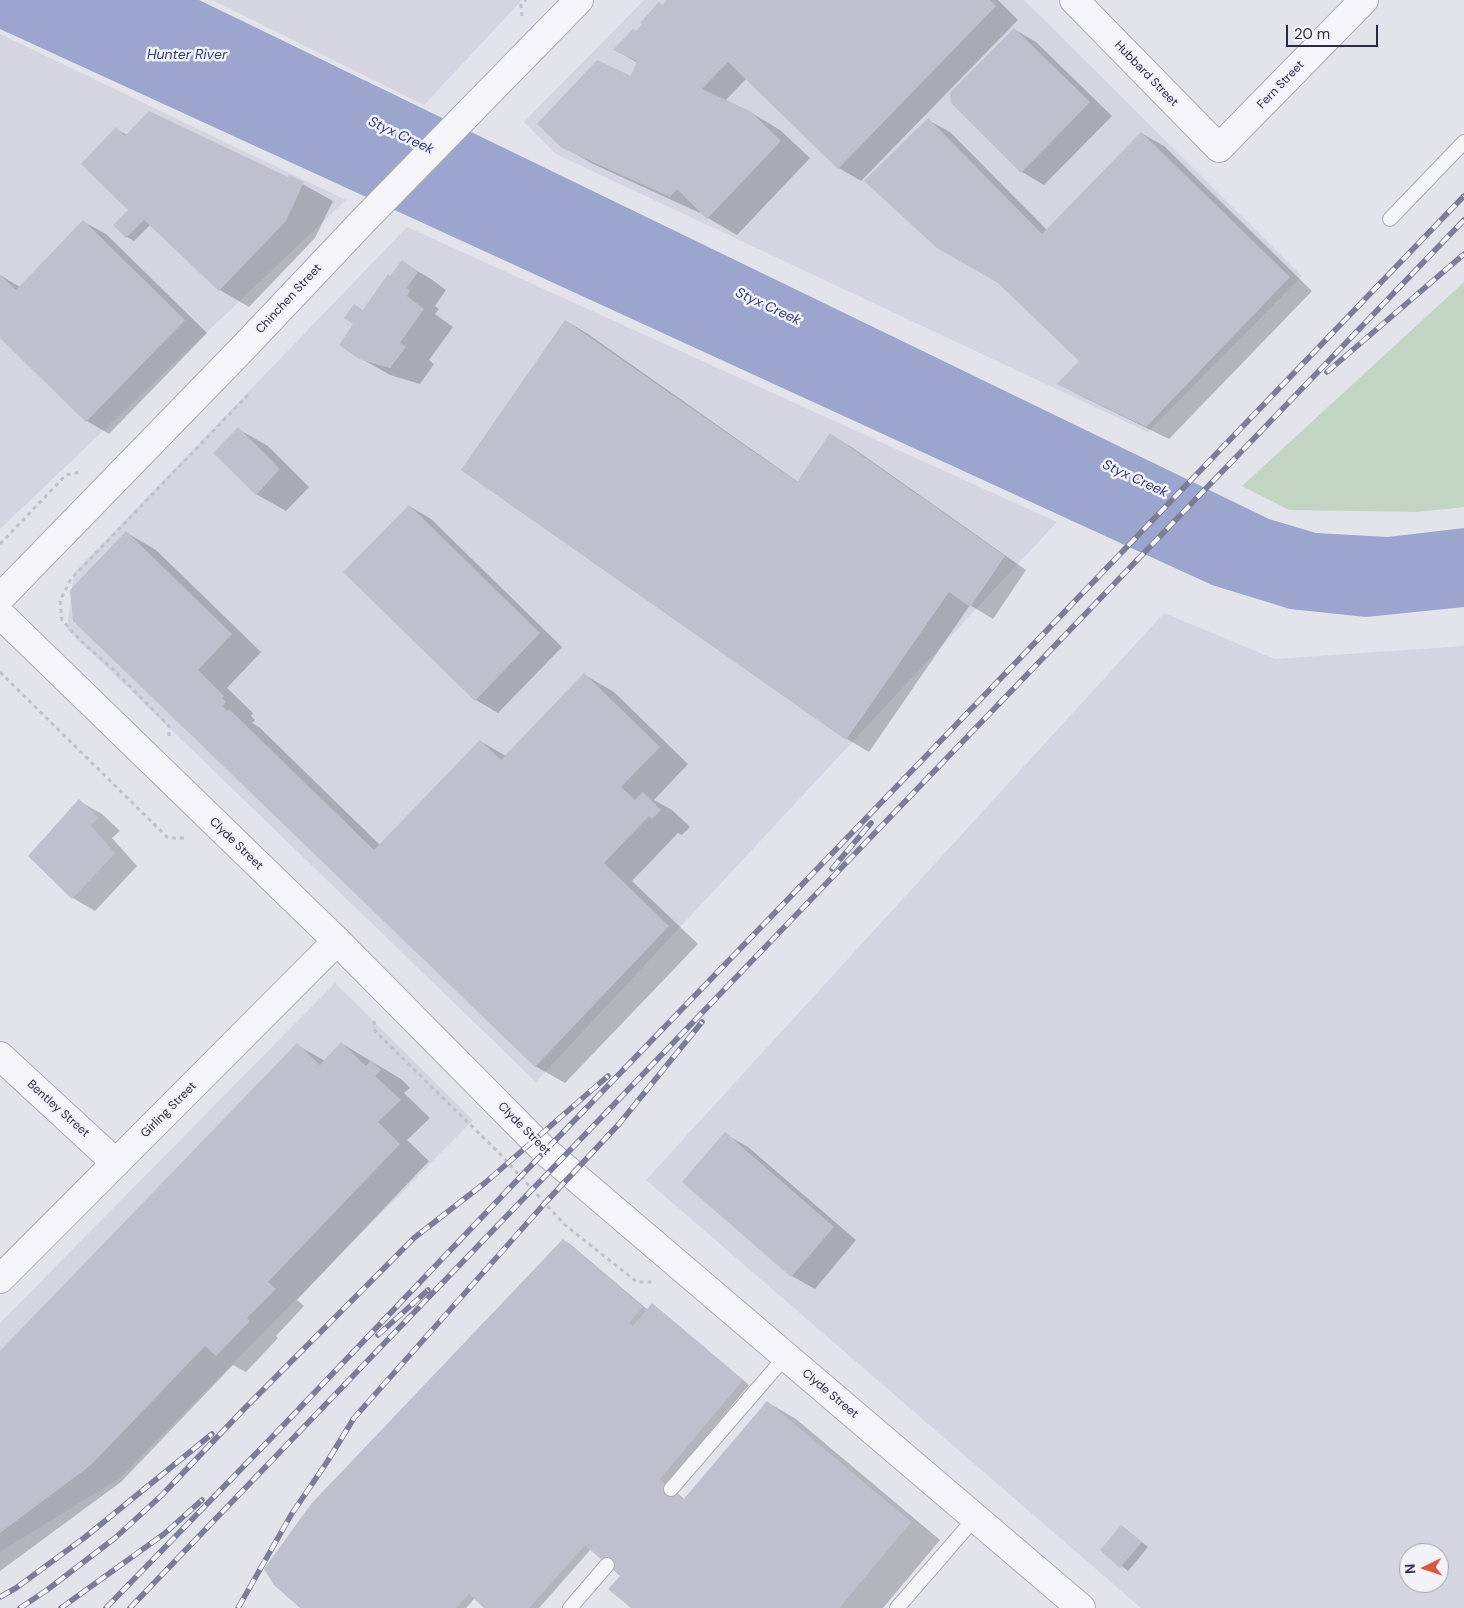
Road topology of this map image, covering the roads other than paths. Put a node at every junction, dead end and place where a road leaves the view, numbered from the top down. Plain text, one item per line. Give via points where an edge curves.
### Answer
1 (579, 0) edge
2 (1074, 0) edge
3 (1364, 0) edge
4 (1464, 142) edge
5 (1219, 148) joint
6 (1390, 219) dead end
7 (0, 598) edge
8 (0, 614) edge
9 (337, 941) junction
10 (0, 1056) edge
11 (116, 1163) junction
12 (0, 1279) edge
13 (785, 1357) junction
14 (671, 1489) dead end
15 (975, 1518) junction
16 (607, 1565) dead end
17 (570, 1608) edge
18 (897, 1608) edge
19 (1081, 1608) edge

1 - 7 street, Chinchen Street
2 - 5 street, Hubbard Street
3 - 5 street, Fern Street
4 - 6 lane
8 - 9 street, Clyde Street
9 - 11 street, Girling Street
9 - 13 street, Clyde Street via 545,1151
10 - 11 street, Bentley Street
11 - 12 street, Girling Street
13 - 14 lane
13 - 15 street, Clyde Street
15 - 18 lane
15 - 19 street, Clyde Street
16 - 17 lane

